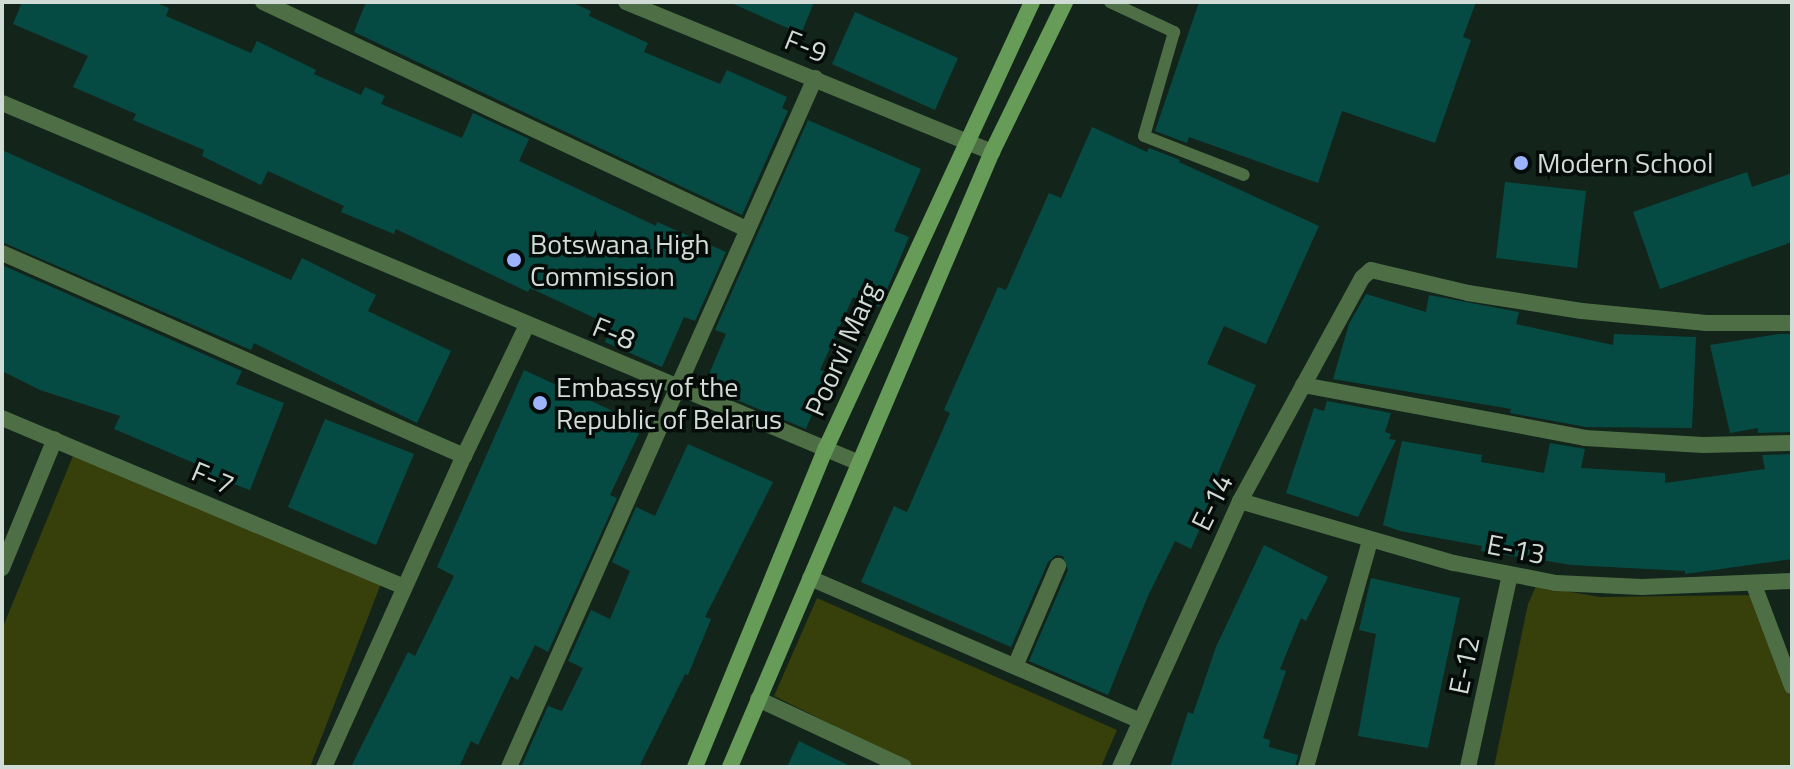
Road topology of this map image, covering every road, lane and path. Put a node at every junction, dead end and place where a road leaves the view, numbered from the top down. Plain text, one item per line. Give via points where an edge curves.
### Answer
1 (263, 2) edge
2 (626, 2) edge
3 (1032, 2) edge
4 (1065, 2) edge
5 (1110, 2) edge
6 (815, 78) junction
7 (2, 103) edge
8 (965, 140) junction
9 (992, 152) junction
10 (1244, 175) dead end
11 (746, 229) junction
12 (2, 253) edge
13 (1792, 323) edge
14 (527, 325) junction
15 (1303, 385) junction
16 (680, 388) junction
17 (2, 418) edge
18 (55, 439) junction
19 (1792, 443) edge
20 (826, 448) junction
21 (464, 456) junction
22 (857, 462) junction
23 (1240, 501) junction
24 (1370, 541) junction
25 (1058, 566) dead end
26 (2, 568) edge
27 (1510, 575) junction
28 (810, 578) junction
29 (1792, 581) edge
30 (1754, 585) junction
31 (404, 587) junction
32 (1016, 664) junction
33 (1792, 686) edge
34 (758, 699) junction
35 (1140, 721) junction
36 (324, 767) edge
37 (509, 767) edge
38 (695, 767) edge
39 (730, 767) edge
40 (904, 767) edge
41 (1120, 767) edge
42 (1306, 767) edge
43 (1468, 767) edge

1 - 11 street
2 - 6 street, F-9
3 - 8 main road, Poorvi Marg
4 - 9 main road, Poorvi Marg
5 - 10 lane via 1174,32 1144,136
6 - 8 street, F-9
6 - 11 street
7 - 14 street, F-8
8 - 9 street, F-9
8 - 20 main road, Poorvi Marg
9 - 22 main road, Poorvi Marg
11 - 16 street
12 - 21 street
13 - 15 street, E-14 via 1706,323 1582,311 1468,293 1371,270
14 - 16 street, F-8
14 - 21 street
15 - 19 street via 1585,438 1703,445
15 - 23 street, E-14
16 - 20 street, F-8
16 - 37 street
17 - 18 street, F-7
18 - 26 street
18 - 31 street, F-7
20 - 22 street, F-8
20 - 38 main road, Poorvi Marg
21 - 31 street
22 - 28 main road, Poorvi Marg
23 - 24 street, E-13
23 - 35 street, E-14
24 - 27 street, E-13
24 - 42 street
25 - 32 street
27 - 30 street, E-13 via 1600,586
27 - 43 street, E-12
28 - 32 street
28 - 34 main road, Poorvi Marg
29 - 30 street, E-13
30 - 33 street
31 - 36 street
32 - 35 street
34 - 39 main road, Poorvi Marg
34 - 40 street
35 - 41 street, E-14

